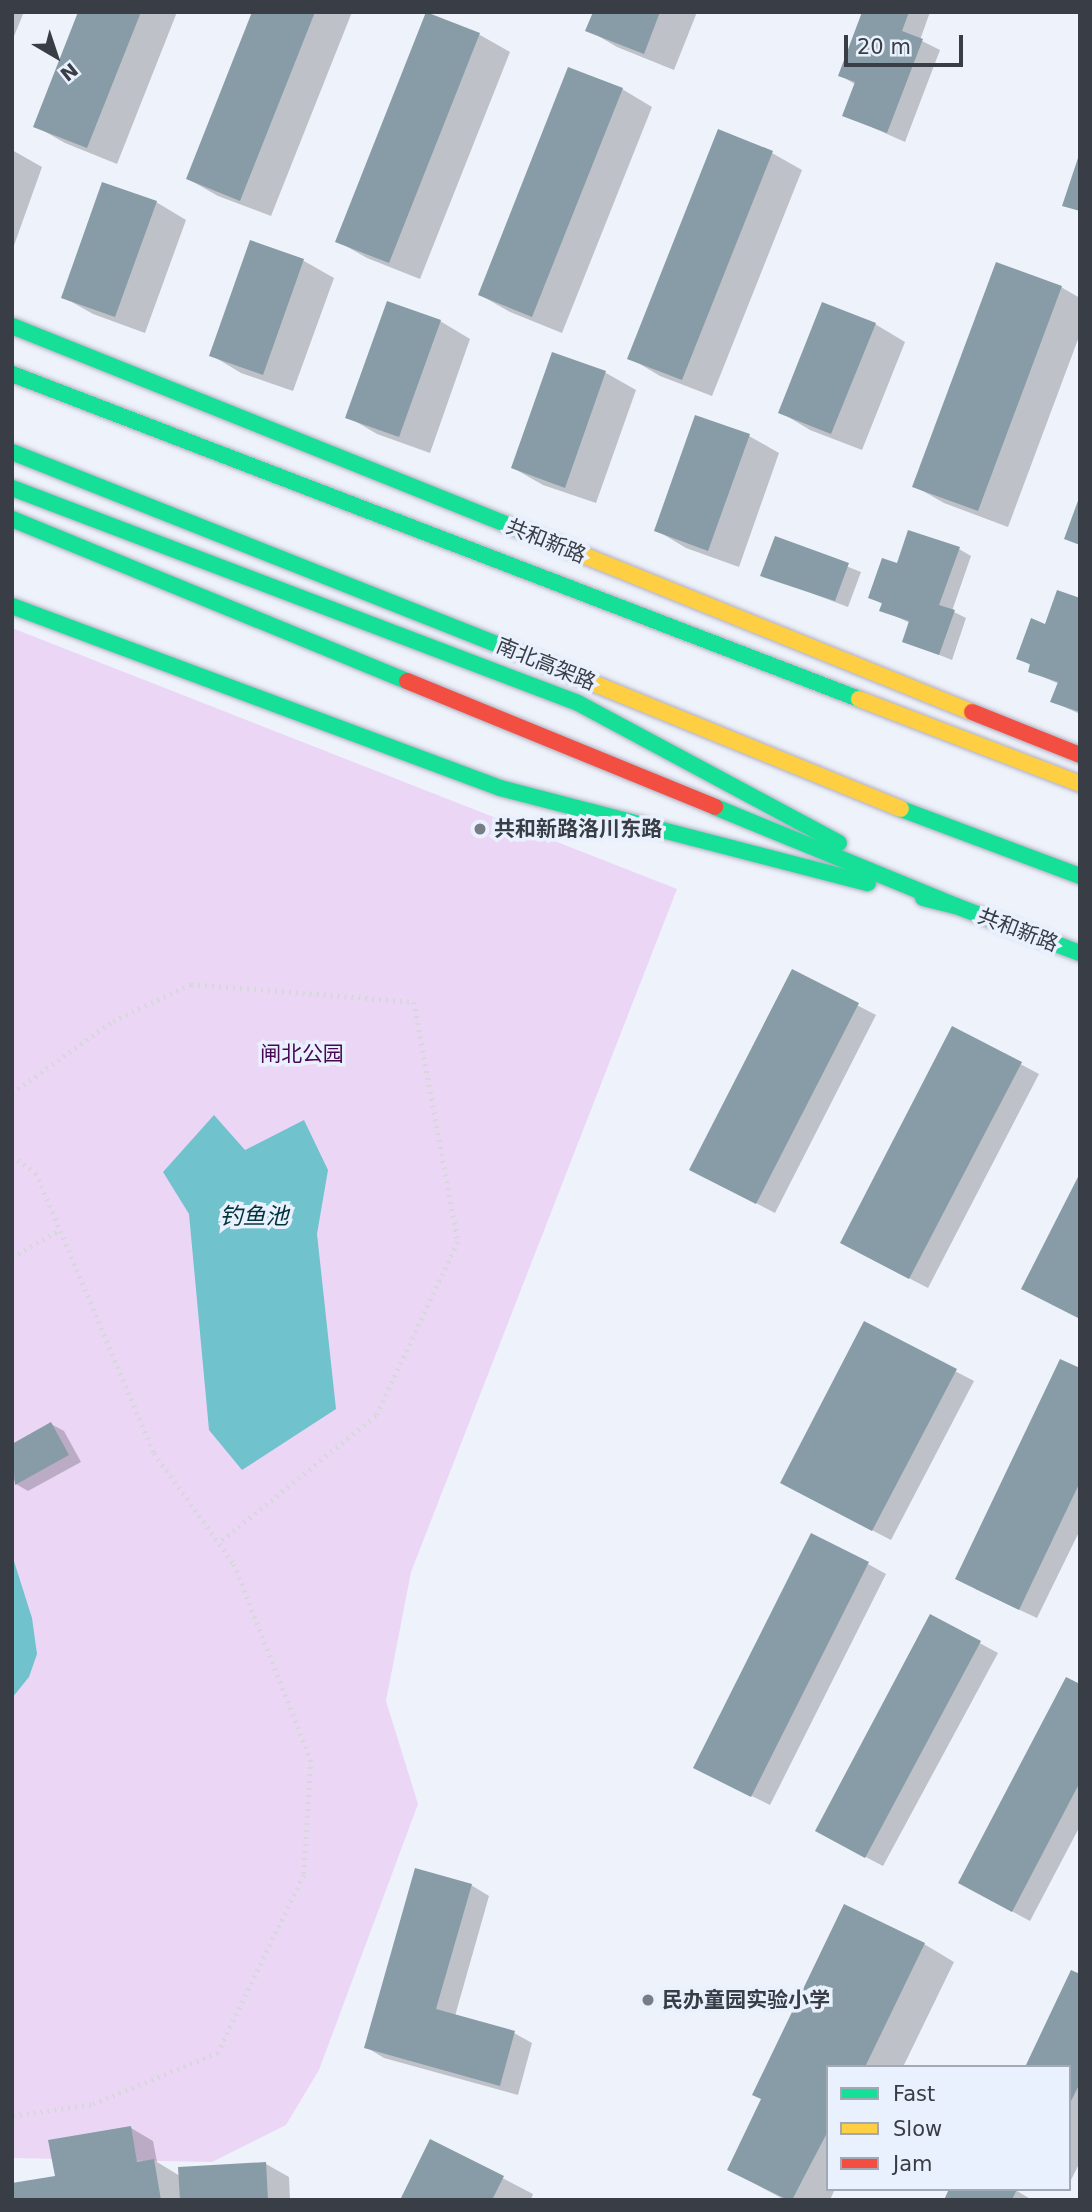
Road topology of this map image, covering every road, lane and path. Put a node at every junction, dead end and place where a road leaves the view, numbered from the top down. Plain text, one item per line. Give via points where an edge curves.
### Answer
1 (12, 326) edge
2 (12, 374) edge
3 (12, 452) edge
4 (12, 488) edge
5 (12, 519) edge
6 (12, 606) edge
7 (1080, 755) edge
8 (1080, 785) edge
9 (1080, 876) edge
10 (956, 906) junction
11 (1080, 953) edge
12 (12, 1093) edge
13 (12, 1156) edge
14 (61, 1230) junction
15 (12, 1257) edge
16 (219, 1543) junction
17 (12, 2116) edge

1 - 7 main road, 共和新路
2 - 8 main road, bridge
3 - 9 main road, 南北高架路 via 941,825
4 - 10 main road, 共和新路 via 578,703
5 - 10 main road
6 - 10 main road, 共和新路 via 500,788
10 - 11 main road, 共和新路
12 - 16 path via 113,1021 191,984 414,1002 458,1242 376,1416
13 - 14 path via 36,1173
14 - 15 path
14 - 16 path via 154,1453
16 - 17 path via 234,1564 311,1760 304,1875 218,2053 92,2105

